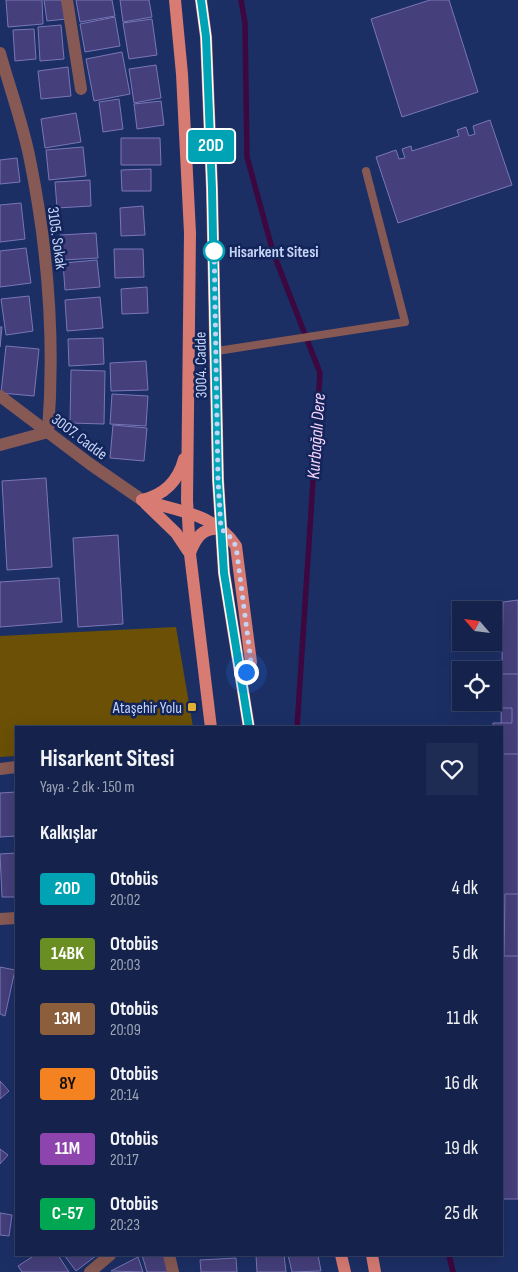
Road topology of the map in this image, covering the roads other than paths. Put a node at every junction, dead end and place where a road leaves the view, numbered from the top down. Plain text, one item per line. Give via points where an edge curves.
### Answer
1 (67, 0) edge
2 (175, 0) edge
3 (201, 0) edge
4 (0, 54) edge
5 (81, 89) dead end
6 (366, 171) dead end
7 (217, 351) junction
8 (0, 396) edge
9 (48, 432) junction
10 (0, 445) edge
11 (187, 447) junction
12 (218, 480) junction
13 (142, 500) junction
14 (188, 517) junction
15 (204, 518) junction
16 (221, 529) junction
17 (190, 554) junction
18 (211, 726) edge
19 (249, 726) edge
20 (15, 768) edge
21 (0, 769) edge
22 (15, 918) edge
23 (0, 919) edge
24 (109, 1256) edge
25 (169, 1256) edge
26 (341, 1256) edge
27 (372, 1256) edge
28 (90, 1272) edge
29 (173, 1272) edge
30 (345, 1272) edge
31 (375, 1272) edge

1 - 5 street
2 - 11 main road, 3004. Cadde via 190,233
3 - 7 main road, 3004. Cadde via 206,37
4 - 9 street, 3105. Sokak via 30,159 48,281 52,374
6 - 7 lane via 405,322
7 - 12 main road, 3004. Cadde
8 - 9 street, 3007. Cadde
9 - 10 street
9 - 13 street, 3007. Cadde
11 - 13 main road via 183,464 168,489
11 - 14 main road, 3004. Cadde
12 - 15 main road via 213,507
12 - 16 main road, 3004. Cadde
13 - 14 main road via 169,515
13 - 17 main road via 176,533
14 - 15 main road via 193,523
14 - 17 main road, 3004. Cadde
15 - 16 main road
16 - 17 main road via 206,529 199,535
16 - 19 main road via 236,546 251,662 242,682
17 - 18 main road, 3004. Cadde
20 - 21 street
22 - 23 street
24 - 28 street
25 - 29 street
26 - 30 main road
27 - 31 main road

